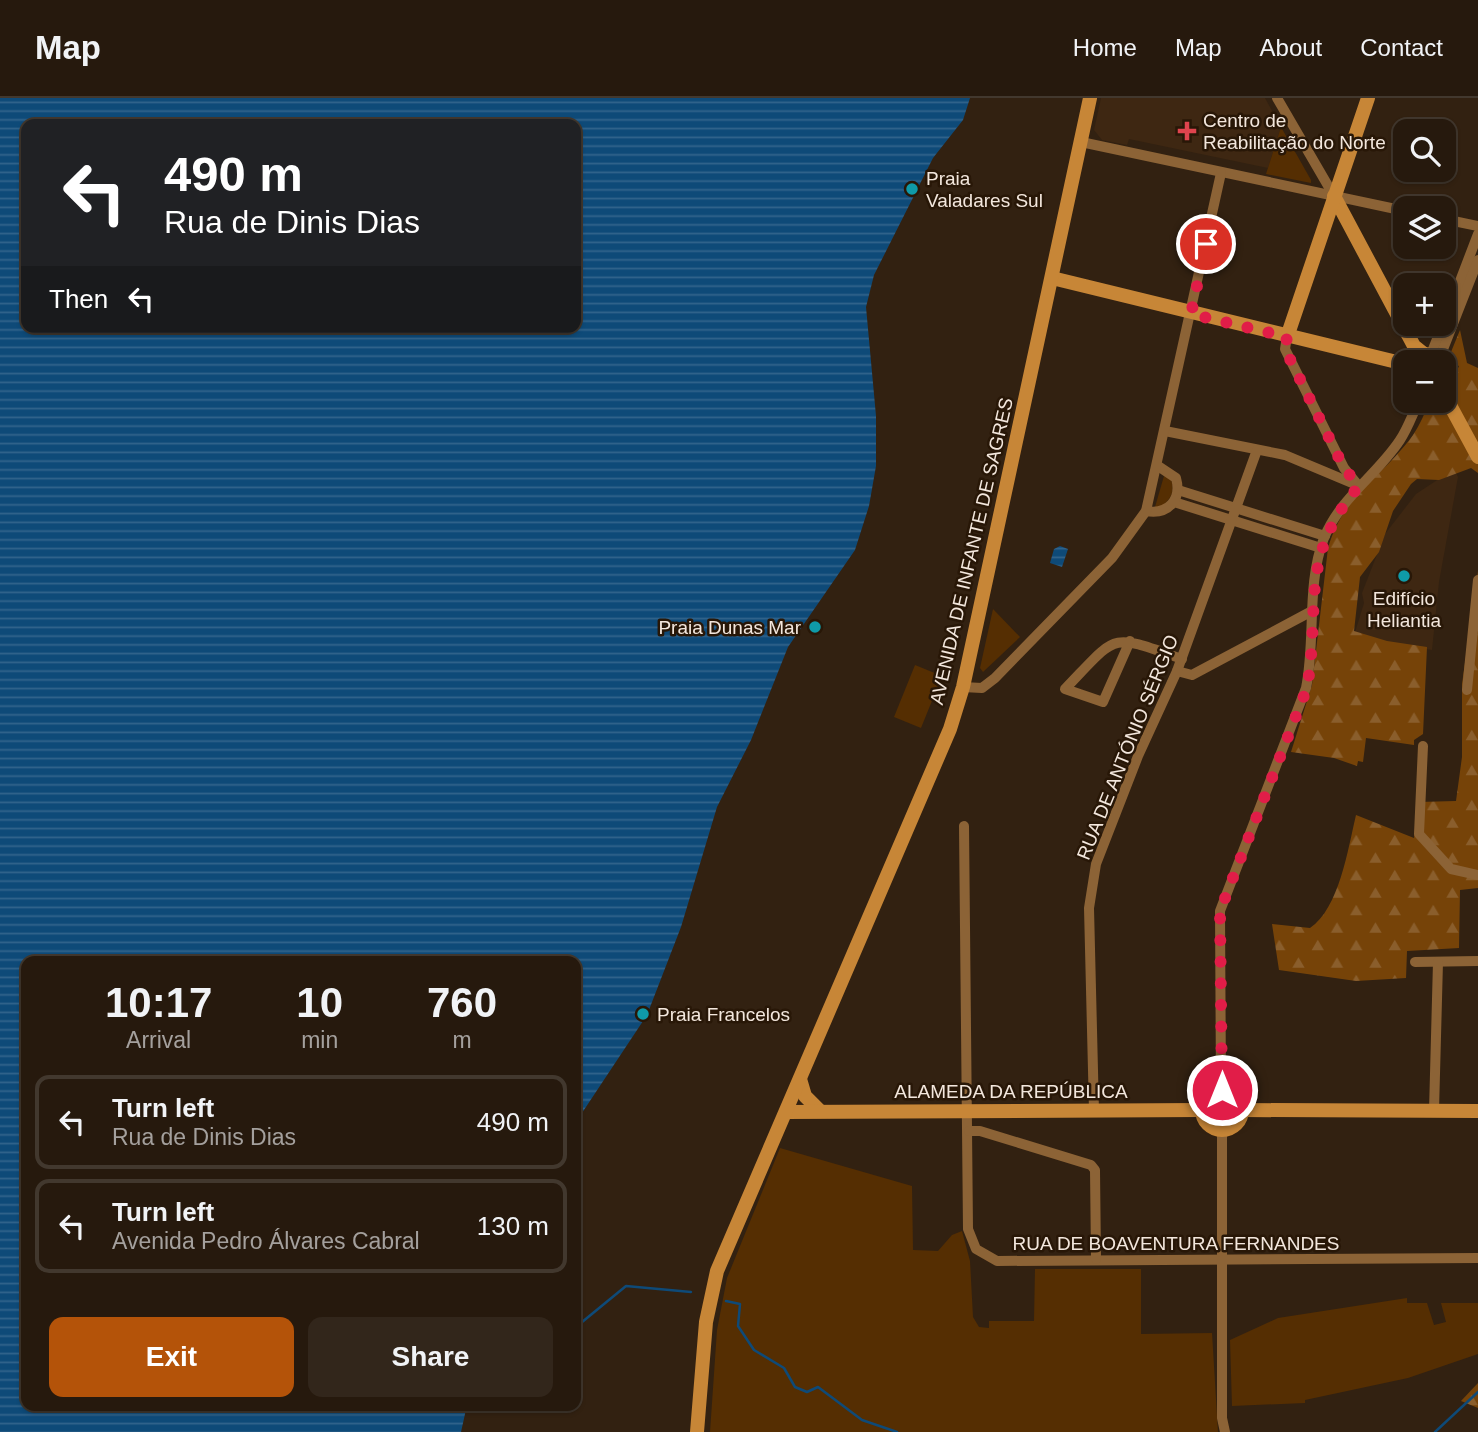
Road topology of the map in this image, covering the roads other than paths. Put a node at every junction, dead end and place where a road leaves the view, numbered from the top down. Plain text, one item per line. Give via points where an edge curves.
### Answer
1 (1090, 98) edge
2 (1277, 98) edge
3 (1368, 98) edge
4 (1081, 142) junction
5 (1220, 173) junction
6 (1334, 196) junction
7 (1393, 208) edge
8 (1456, 221) edge
9 (1478, 226) edge
10 (1478, 234) edge
11 (1478, 260) edge
12 (1052, 278) junction
13 (1456, 292) edge
14 (1191, 314) junction
15 (1287, 337) junction
16 (1419, 350) edge
17 (1431, 350) edge
18 (1393, 361) edge
19 (1413, 413) edge
20 (1454, 413) edge
21 (1165, 431) junction
22 (1257, 450) junction
23 (1478, 457) edge
24 (1158, 466) junction
25 (1359, 486) junction
26 (1176, 496) junction
27 (1237, 509) junction
28 (1146, 511) junction
29 (1232, 520) junction
30 (1325, 536) junction
31 (1321, 548) junction
32 (1478, 580) edge
33 (1312, 611) junction
34 (1130, 641) junction
35 (1182, 659) junction
36 (1177, 671) junction
37 (963, 687) junction
38 (1467, 690) dead end
39 (1423, 746) dead end
40 (964, 826) dead end
41 (1478, 876) edge
42 (1478, 961) edge
43 (1415, 962) dead end
44 (1438, 962) junction
45 (800, 1079) junction
46 (1222, 1090) junction
47 (1202, 1110) junction
48 (1242, 1110) junction
49 (820, 1111) junction
50 (968, 1111) junction
51 (1094, 1111) junction
52 (1434, 1111) junction
53 (1478, 1111) edge
54 (786, 1112) junction
55 (1222, 1130) junction
56 (968, 1131) junction
57 (1478, 1258) edge
58 (1096, 1259) junction
59 (1222, 1261) junction
60 (697, 1432) edge
61 (1225, 1432) edge

1 - 4 main road, AVENIDA DE INFANTE DE SAGRES
2 - 6 street
3 - 6 main road
4 - 5 street
4 - 12 main road, AVENIDA DE INFANTE DE SAGRES
5 - 6 street
5 - 14 street
6 - 7 street
6 - 15 main road
6 - 16 main road
8 - 9 street
10 - 13 street
11 - 17 street
12 - 14 main road
12 - 37 main road, AVENIDA DE INFANTE DE SAGRES
14 - 15 main road
14 - 21 street
15 - 18 main road
15 - 25 street via 1285,349 1344,468
19 - 25 street via 1400,440
20 - 23 main road
21 - 22 street
21 - 24 street
22 - 25 street via 1284,455
22 - 27 street, RUA DE ANTÓNIO SÉRGIO
24 - 26 street via 1173,473
24 - 28 street
25 - 30 street
26 - 27 street
26 - 28 street via 1162,512
26 - 29 street
27 - 29 street, RUA DE ANTÓNIO SÉRGIO
27 - 30 street
28 - 37 street via 1112,558 995,678 982,688
29 - 31 street
29 - 35 street, RUA DE ANTÓNIO SÉRGIO
30 - 31 street
31 - 33 street
32 - 38 street
33 - 36 street via 1192,675
33 - 46 street via 1307,688 1220,911
34 - 34 street via 1107,645 1065,689 1103,702
34 - 35 street
35 - 36 street, RUA DE ANTÓNIO SÉRGIO
36 - 51 street, RUA DE ANTÓNIO SÉRGIO via 1096,864 1089,908
37 - 45 main road, AVENIDA DE INFANTE DE SAGRES via 950,729
39 - 41 street via 1419,834 1451,869
40 - 50 street, RUA DE BOAVENTURA FERNANDES
42 - 44 street
43 - 44 street
44 - 52 street
45 - 49 main road via 805,1096
45 - 54 main road, AVENIDA DE INFANTE DE SAGRES
46 - 47 main road via 1207,1096
46 - 48 main road via 1236,1096
47 - 51 main road, ALAMEDA DA REPÚBLICA
47 - 55 main road via 1208,1124
48 - 52 main road
48 - 55 main road via 1236,1124
49 - 50 main road, ALAMEDA DA REPÚBLICA
49 - 54 main road, ALAMEDA DA REPÚBLICA
50 - 51 main road, ALAMEDA DA REPÚBLICA
50 - 56 street, RUA DE BOAVENTURA FERNANDES
52 - 53 main road
54 - 60 main road, AVENIDA DE INFANTE DE SAGRES via 717,1271 705,1332
55 - 59 street
56 - 58 street via 1091,1165 1095,1170
56 - 58 street, RUA DE BOAVENTURA FERNANDES via 968,1229 976,1249 997,1261
57 - 59 street, RUA DE BOAVENTURA FERNANDES
58 - 59 street, RUA DE BOAVENTURA FERNANDES
59 - 61 street

